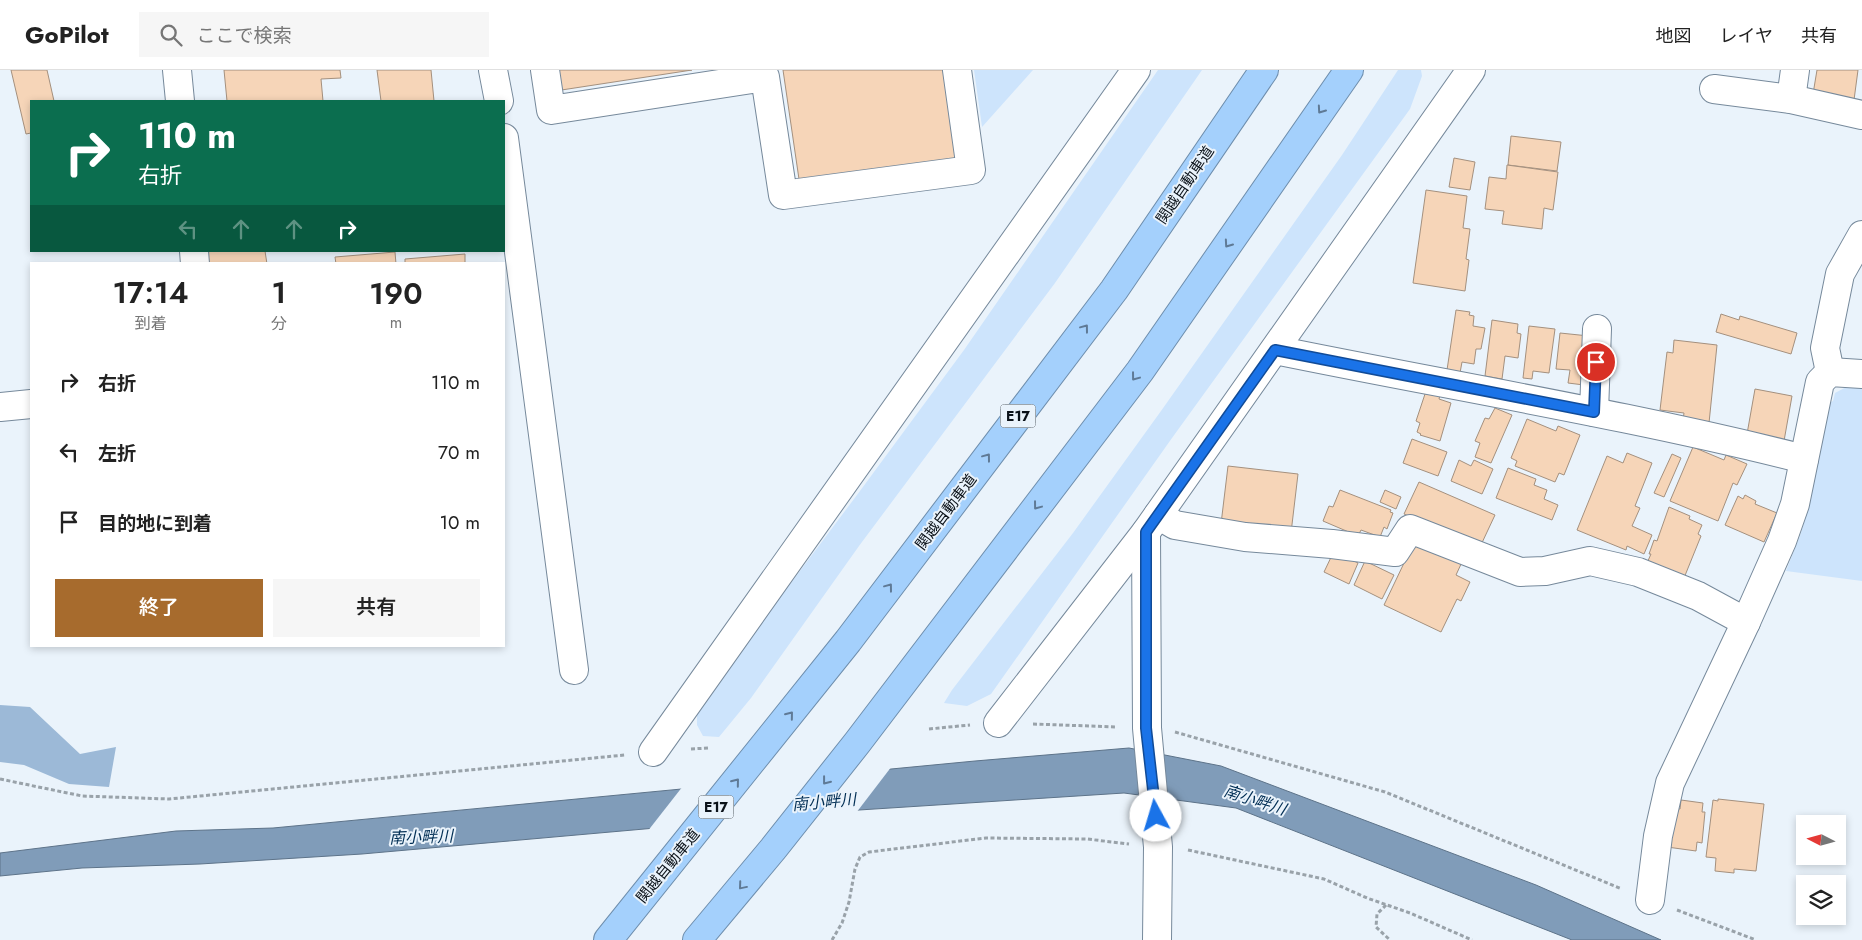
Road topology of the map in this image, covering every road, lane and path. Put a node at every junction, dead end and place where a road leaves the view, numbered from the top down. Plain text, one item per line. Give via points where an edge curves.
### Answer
1 (177, 70) edge
2 (493, 70) edge
3 (545, 70) edge
4 (957, 70) edge
5 (1136, 70) edge
6 (1264, 70) edge
7 (1349, 70) edge
8 (1470, 70) edge
9 (1795, 70) edge
10 (1714, 89) dead end
11 (1791, 99) junction
12 (180, 100) edge
13 (499, 100) edge
14 (1862, 115) edge
15 (505, 146) edge
16 (1862, 235) edge
17 (1597, 329) dead end
18 (1275, 350) junction
19 (1830, 372) junction
20 (1862, 374) edge
21 (30, 404) edge
22 (0, 407) edge
23 (1594, 412) junction
24 (1804, 459) junction
25 (1152, 523) junction
26 (1746, 622) junction
27 (574, 670) dead end
28 (998, 723) junction
29 (929, 729) dead end
30 (1147, 732) junction
31 (653, 752) joint
32 (0, 779) edge
33 (1158, 841) junction
34 (1650, 900) junction
35 (1386, 905) junction
36 (608, 940) edge
37 (697, 940) edge
38 (832, 940) edge
39 (1157, 940) edge
40 (1390, 940) edge
41 (1472, 940) edge
42 (1756, 940) edge

1 - 12 street
2 - 13 street
3 - 4 street via 551,110 765,77 783,195 971,170
5 - 31 street
36 -> 6 highway, 関越自動車道 / E17 via 848,641 1114,290
7 -> 37 highway via 1140,371 856,743
8 - 18 street
9 - 11 street
10 - 11 street
11 - 14 street
15 - 27 street
16 - 19 street via 1840,274 1825,348
17 - 23 street
18 - 23 street
18 - 25 street
19 - 20 street
19 - 24 street via 1820,382
21 - 22 street
23 - 24 street via 1715,436
24 - 26 street via 1795,504 1782,541
25 - 26 street via 1245,537 1395,552 1410,528 1520,572 1590,561 1638,572 1698,596
25 - 28 street
25 - 30 street
26 - 34 street via 1670,783 1658,836
28 - 29 path
28 - 30 path
30 - 33 street
30 - 34 path via 1169,730 1385,792
31 - 32 path via 169,799 82,796
33 - 35 path via 1185,850 1324,879
33 - 38 path via 986,838 869,852 860,857 842,923
33 - 39 street
34 - 42 path
35 - 40 path via 1377,914 1376,927
35 - 41 path

